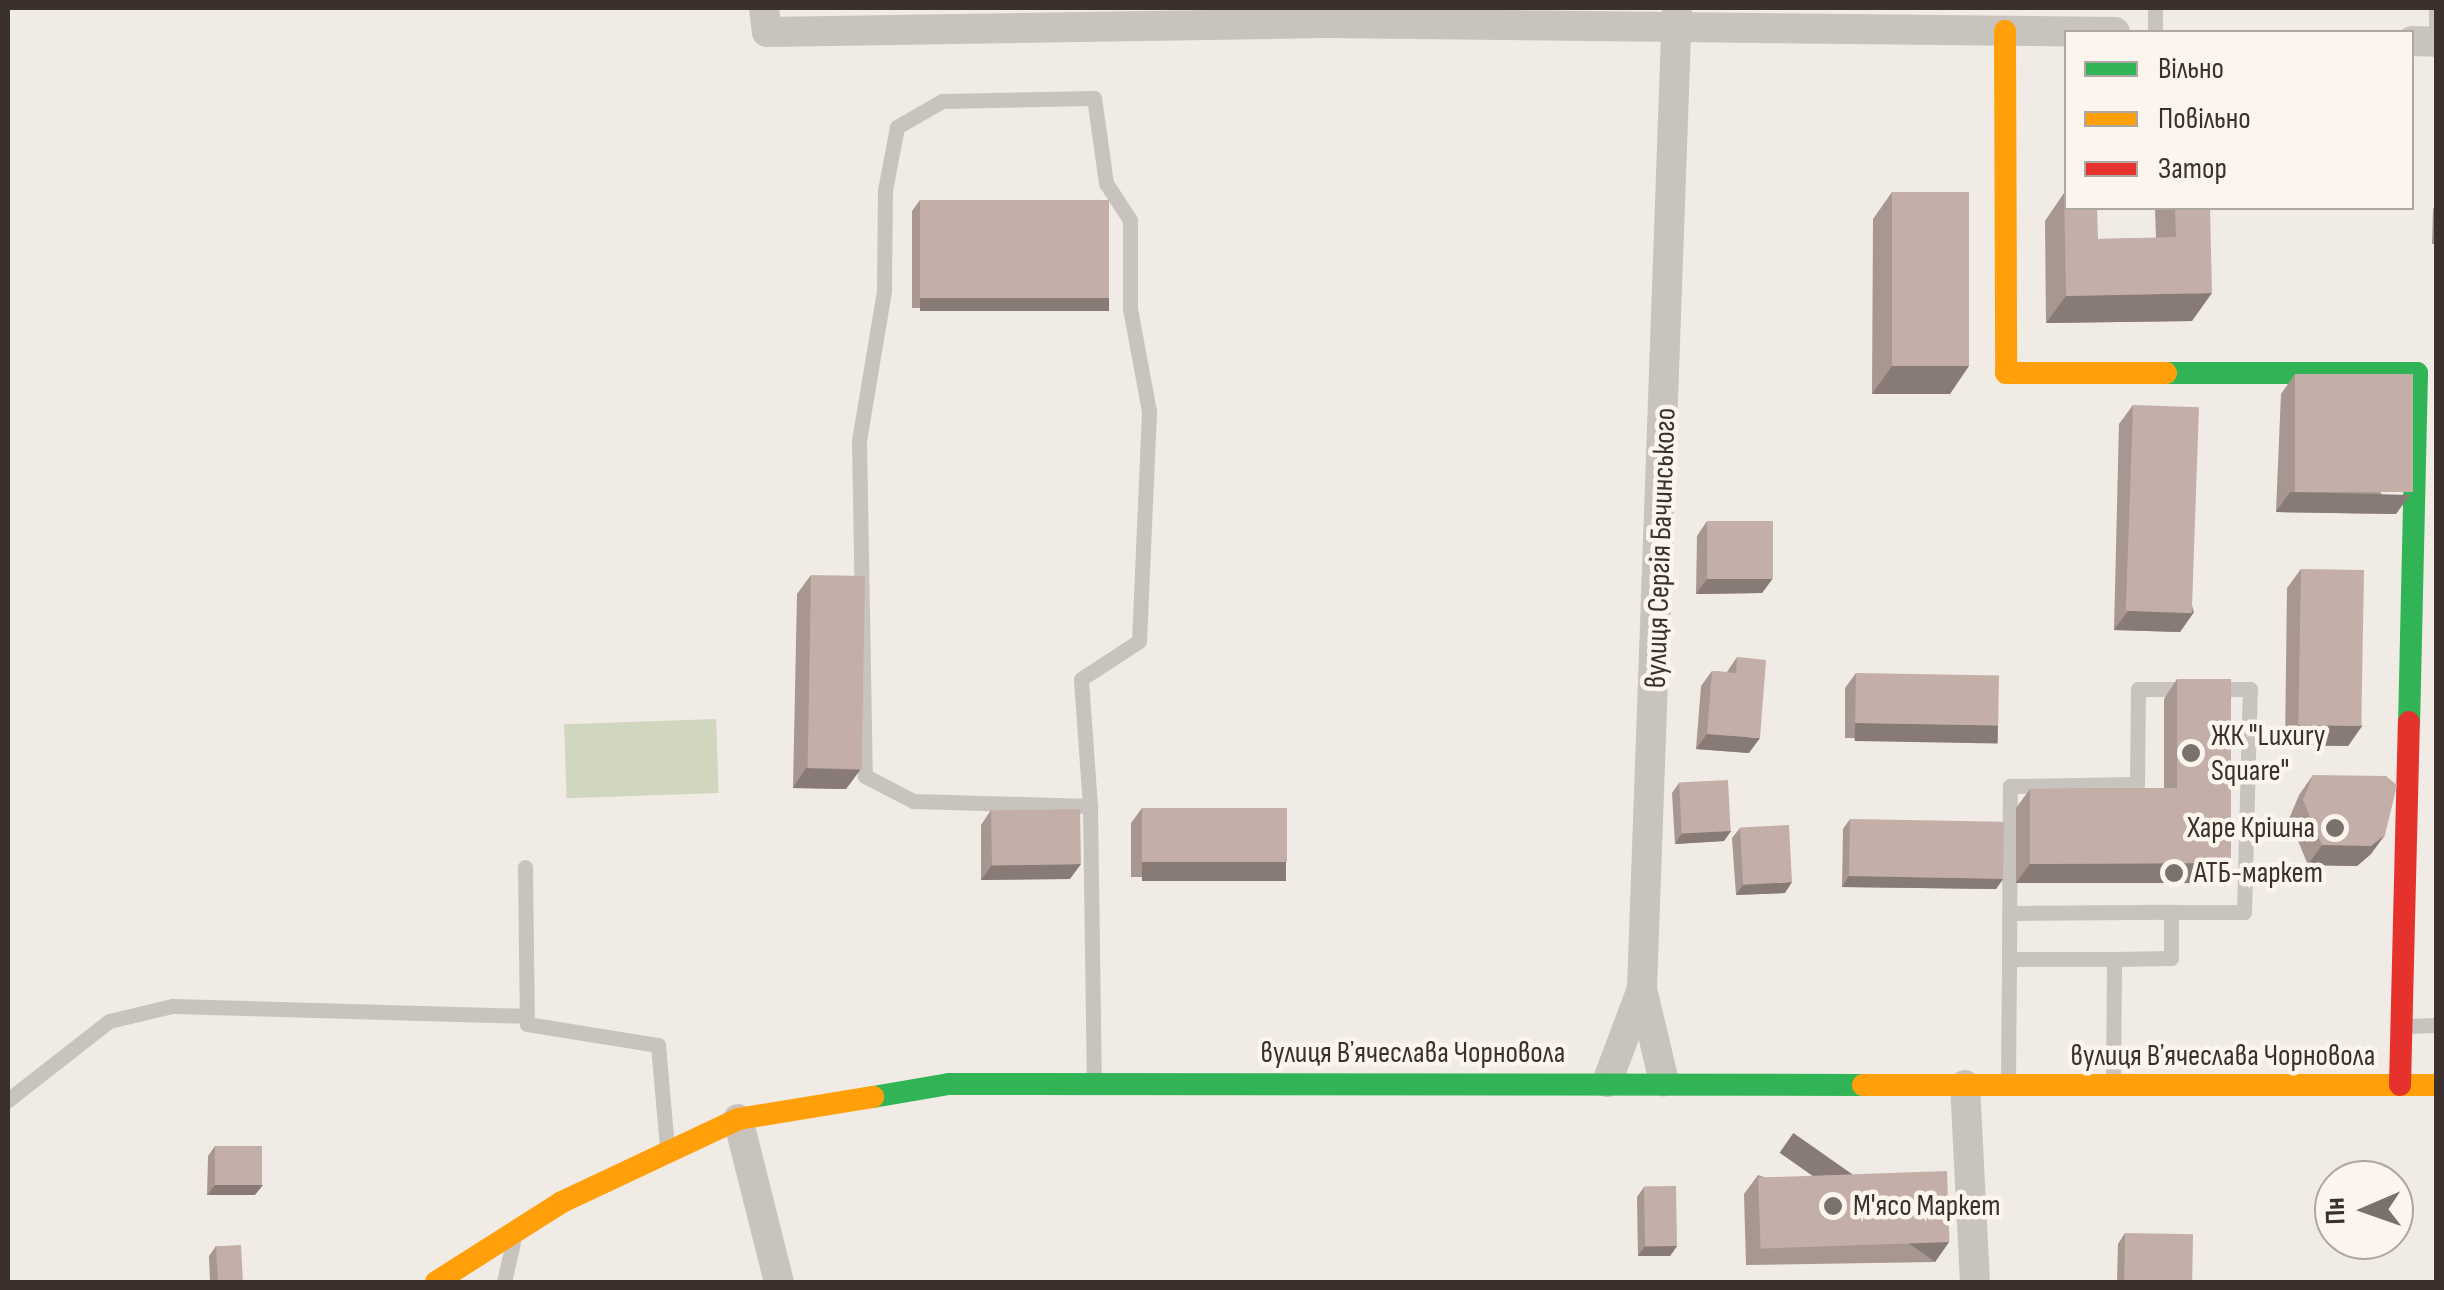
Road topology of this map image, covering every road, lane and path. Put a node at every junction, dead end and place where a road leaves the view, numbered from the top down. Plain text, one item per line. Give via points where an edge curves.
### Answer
1 (764, 8) edge
2 (2436, 8) edge
3 (1325, 15) edge
4 (1677, 17) edge
5 (1749, 18) edge
6 (884, 19) edge
7 (2006, 31) junction
8 (2064, 32) edge
9 (2436, 42) edge
10 (1090, 806) junction
11 (524, 866) dead end
12 (2171, 912) junction
13 (2009, 913) junction
14 (2114, 959) junction
15 (2009, 960) junction
16 (1642, 990) junction
17 (523, 1016) junction
18 (2436, 1025) edge
19 (2402, 1026) junction
20 (1607, 1082) junction
21 (1664, 1082) junction
22 (1094, 1083) junction
23 (1965, 1085) junction
24 (2400, 1085) junction
25 (2436, 1085) edge
26 (2008, 1086) junction
27 (2113, 1087) junction
28 (8, 1100) edge
29 (738, 1119) junction
30 (668, 1150) junction
31 (515, 1229) junction
32 (436, 1282) edge
33 (504, 1282) edge
34 (779, 1282) edge
35 (1975, 1282) edge

1 - 6 street via 766,32
2 - 9 lane
3 - 4 street
3 - 6 street
4 - 5 street
4 - 16 street, вулиця Сергія Бачинського
5 - 7 street
7 - 8 street
7 - 19 main road via 2006,373 2417,374
10 - 10 lane via 912,801 865,776 859,441 884,291 885,190 897,127 942,101 1094,98 1106,183 1130,220 1130,308 1150,411 1139,641 1081,680
10 - 22 lane
11 - 17 lane
12 - 13 lane
12 - 13 lane via 2244,912 2250,689 2138,689 2137,784 2010,786
12 - 14 lane via 2170,958
13 - 15 lane
14 - 15 lane
14 - 27 lane
15 - 26 lane
16 - 20 street, вулиця Сергія Бачинського
16 - 21 street
17 - 28 lane via 172,1006 109,1021
17 - 30 lane via 546,1030 658,1046
18 - 19 lane
19 - 24 main road
20 - 21 main road, вулиця Вʼячеслава Чорновола
20 - 22 main road, вулиця Вʼячеслава Чорновола
21 - 23 main road, вулиця Вʼячеслава Чорновола
22 - 29 main road, вулиця Вʼячеслава Чорновола via 950,1084 837,1096
23 - 26 main road, вулиця Вʼячеслава Чорновола
23 - 35 street
24 - 25 main road, вулиця Вʼячеслава Чорновола
24 - 27 main road, вулиця Вʼячеслава Чорновола
26 - 27 main road, вулиця Вʼячеслава Чорновола
29 - 30 main road, вулиця Вʼячеслава Чорновола
29 - 34 street
30 - 31 main road, вулиця Вʼячеслава Чорновола
31 - 32 main road, вулиця Вʼячеслава Чорновола
31 - 33 lane

